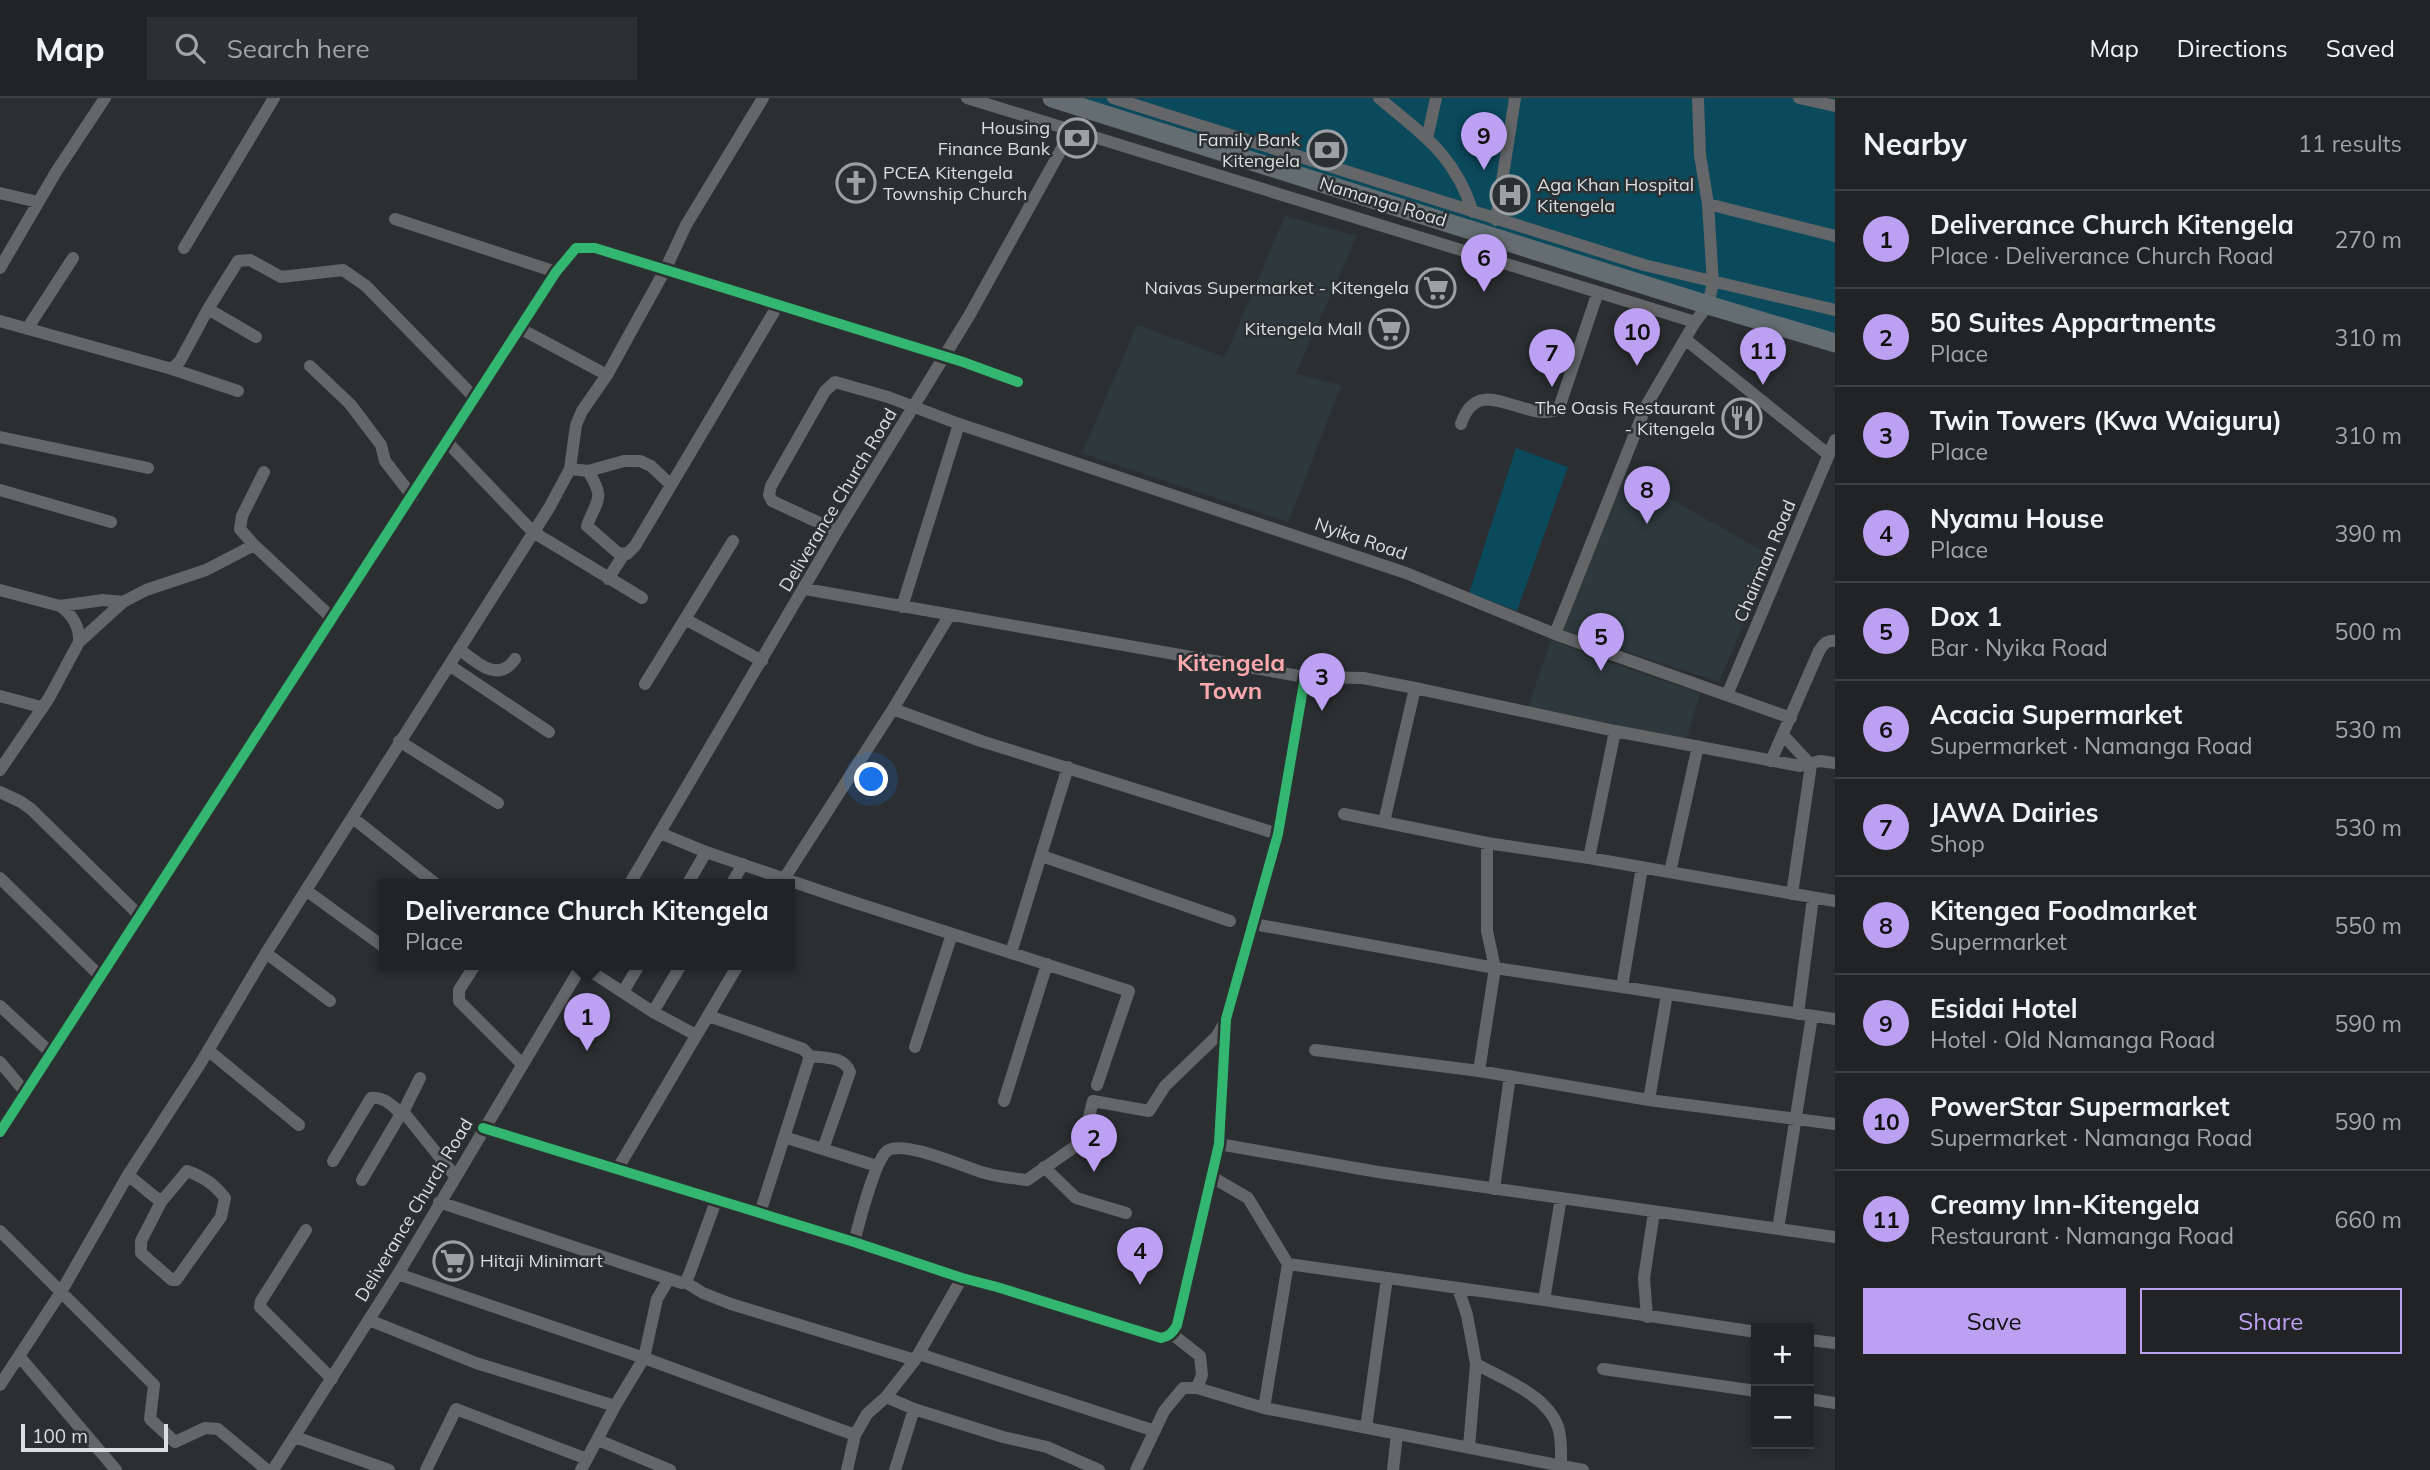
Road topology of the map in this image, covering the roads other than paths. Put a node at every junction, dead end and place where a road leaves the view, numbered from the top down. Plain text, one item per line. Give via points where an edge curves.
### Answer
1 (106, 98) edge
2 (274, 98) edge
3 (762, 98) edge
4 (967, 98) edge
5 (1052, 98) edge
6 (1112, 98) edge
7 (1379, 98) edge
8 (1436, 98) edge
9 (1515, 98) edge
10 (1698, 98) edge
11 (1799, 98) edge
12 (1093, 104) edge
13 (1835, 106) edge
14 (1072, 130) junction
15 (1427, 139) junction
16 (1243, 149) junction
17 (0, 193) edge
18 (38, 202) junction
19 (1708, 204) junction
20 (1472, 212) junction
21 (396, 219) dead end
22 (1496, 220) junction
23 (1835, 236) edge
24 (184, 248) dead end
25 (73, 258) dead end
26 (0, 268) edge
27 (665, 270) junction
28 (556, 272) junction
29 (1713, 283) junction
30 (1598, 292) junction
31 (778, 305) junction
32 (1708, 305) junction
33 (208, 309) junction
34 (1835, 310) edge
35 (0, 321) edge
36 (1695, 322) junction
37 (27, 329) junction
38 (521, 329) junction
39 (256, 337) dead end
40 (1685, 339) junction
41 (1835, 343) edge
42 (943, 357) junction
43 (310, 366) dead end
44 (172, 369) junction
45 (607, 376) junction
46 (1018, 382) dead end
47 (238, 391) dead end
48 (475, 398) junction
49 (915, 407) junction
50 (959, 424) junction
51 (1461, 424) dead end
52 (0, 436) edge
53 (1835, 440) edge
54 (448, 443) junction
55 (1829, 455) junction
56 (148, 468) dead end
57 (570, 469) junction
58 (588, 471) junction
59 (264, 472) dead end
60 (671, 485) junction
61 (0, 490) edge
62 (413, 497) junction
63 (111, 522) dead end
64 (837, 531) junction
65 (533, 532) junction
66 (733, 541) dead end
67 (254, 545) junction
68 (624, 554) junction
69 (608, 579) junction
70 (805, 589) junction
71 (0, 590) edge
72 (642, 598) dead end
73 (123, 602) junction
74 (60, 606) junction
75 (902, 607) junction
76 (949, 615) junction
77 (332, 618) junction
78 (685, 620) junction
79 (1555, 634) junction
80 (1835, 641) edge
81 (79, 642) junction
82 (459, 649) junction
83 (515, 659) dead end
84 (762, 662) junction
85 (449, 664) junction
86 (1305, 677) junction
87 (645, 684) dead end
88 (1416, 688) junction
89 (1727, 695) junction
90 (0, 696) edge
91 (41, 707) junction
92 (893, 709) junction
93 (1791, 718) junction
94 (1615, 731) junction
95 (549, 732) dead end
96 (1783, 735) junction
97 (399, 741) junction
98 (1698, 746) junction
99 (1771, 761) junction
100 (1835, 763) edge
101 (1811, 765) junction
102 (1068, 767) junction
103 (0, 770) edge
104 (0, 792) edge
105 (498, 803) dead end
106 (1344, 814) dead end
107 (353, 818) junction
108 (1384, 822) junction
109 (660, 833) junction
110 (1278, 834) junction
111 (1487, 844) junction
112 (706, 852) junction
113 (1042, 856) junction
114 (1590, 858) junction
115 (743, 864) junction
116 (1642, 867) junction
117 (1670, 872) junction
118 (0, 878) edge
119 (429, 879) edge
120 (633, 879) edge
121 (690, 879) edge
122 (734, 879) edge
123 (778, 879) edge
124 (784, 879) edge
125 (795, 885) edge
126 (307, 891) junction
127 (1792, 894) junction
128 (1812, 898) junction
129 (1835, 901) edge
130 (140, 916) junction
131 (1230, 921) dead end
132 (1254, 924) junction
133 (952, 934) junction
134 (379, 943) edge
135 (266, 953) junction
136 (1011, 953) junction
137 (1047, 964) junction
138 (1494, 968) junction
139 (472, 970) edge
140 (578, 970) edge
141 (589, 970) edge
142 (636, 970) edge
143 (678, 970) edge
144 (735, 970) edge
145 (100, 976) junction
146 (1622, 987) junction
147 (623, 992) junction
148 (1667, 994) junction
149 (331, 1001) dead end
150 (0, 1006) edge
151 (653, 1012) junction
152 (1798, 1014) junction
153 (709, 1016) junction
154 (1812, 1016) junction
155 (1226, 1019) junction
156 (1835, 1019) edge
157 (696, 1035) junction
158 (915, 1047) dead end
159 (1315, 1050) dead end
160 (209, 1051) junction
161 (51, 1053) junction
162 (810, 1056) junction
163 (0, 1062) edge
164 (522, 1064) junction
165 (1479, 1071) junction
166 (1510, 1076) junction
167 (420, 1078) dead end
168 (1097, 1085) dead end
169 (26, 1093) junction
170 (1649, 1100) junction
171 (1004, 1101) dead end
172 (402, 1114) junction
173 (1796, 1119) junction
174 (1835, 1124) edge
175 (299, 1125) dead end
176 (484, 1128) junction
177 (0, 1132) edge
178 (784, 1137) junction
179 (1219, 1144) junction
180 (823, 1149) junction
181 (333, 1161) dead end
182 (877, 1166) junction
183 (1044, 1167) junction
184 (618, 1168) junction
185 (128, 1175) junction
186 (456, 1176) junction
187 (1212, 1177) junction
188 (362, 1180) dead end
189 (1494, 1189) junction
190 (1561, 1198) junction
191 (716, 1200) junction
192 (161, 1202) junction
193 (439, 1202) junction
194 (1654, 1212) junction
195 (760, 1213) junction
196 (1126, 1213) dead end
197 (1779, 1229) junction
198 (306, 1230) dead end
199 (0, 1231) edge
200 (1835, 1237) edge
201 (854, 1242) junction
202 (1288, 1264) junction
203 (398, 1274) junction
204 (962, 1278) junction
205 (1387, 1278) junction
206 (669, 1279) junction
207 (685, 1283) junction
208 (1458, 1288) junction
209 (61, 1292) junction
210 (1544, 1300) junction
211 (1647, 1317) junction
212 (369, 1320) junction
213 (1751, 1331) edge
214 (1172, 1334) junction
215 (1814, 1341) edge
216 (1835, 1343) edge
217 (19, 1356) junction
218 (917, 1357) junction
219 (644, 1358) junction
220 (1476, 1364) junction
221 (1603, 1368) dead end
222 (332, 1379) junction
223 (0, 1385) edge
224 (1197, 1388) junction
225 (1751, 1390) edge
226 (886, 1397) junction
227 (1814, 1400) edge
228 (1835, 1403) edge
229 (615, 1406) junction
230 (1264, 1408) junction
231 (914, 1409) junction
232 (1366, 1428) junction
233 (1155, 1431) junction
234 (1397, 1434) junction
235 (855, 1435) junction
236 (295, 1437) junction
237 (598, 1440) junction
238 (1469, 1447) junction
239 (584, 1465) edge
240 (1561, 1465) junction
241 (116, 1470) edge
242 (267, 1470) edge
243 (273, 1470) edge
244 (388, 1470) edge
245 (426, 1470) edge
246 (670, 1470) edge
247 (847, 1470) edge
248 (895, 1470) edge
249 (1099, 1470) edge
250 (1136, 1470) edge
251 (1393, 1470) edge
252 (1583, 1470) edge

1 - 18 street
2 - 24 street
3 - 27 street
4 - 14 street
5 - 12 highway, Namanga Road
6 - 16 street
7 - 15 street
8 - 15 street
9 - 22 street
10 - 19 street
11 - 13 street
12 - 16 highway, Namanga Road
14 - 30 street
14 - 42 street, Deliverance Church Road
15 - 20 street via 1458,174
16 - 20 street
16 - 32 highway, Namanga Road
17 - 18 street
18 - 26 street
19 - 23 street
19 - 29 street
20 - 22 street
21 - 28 street
22 - 29 street
25 - 37 street
27 - 28 street via 586,246 576,248
27 - 31 street
27 - 45 street
28 - 38 street
29 - 32 street
29 - 34 street
30 - 36 street
30 - 51 street via 1554,411 1534,412 1489,398 1473,402
31 - 42 street
31 - 60 street
32 - 36 street
32 - 41 highway, Namanga Road
33 - 39 street
33 - 44 street
33 - 48 street via 244,259 281,277 343,270 366,286
35 - 37 street
36 - 40 street
37 - 44 street
38 - 45 street
38 - 48 street
40 - 55 street
40 - 79 street via 1646,406
42 - 46 street
42 - 49 street, Deliverance Church Road
43 - 62 street via 350,404
44 - 47 street
45 - 57 street via 576,425
48 - 54 street
49 - 50 street, Nyika Road
49 - 64 street, Deliverance Church Road
49 - 64 street, Nyika Road via 841,382 831,383 825,391 769,495 772,501
50 - 75 street
50 - 79 street, Nyika Road via 1406,573
52 - 56 street
53 - 55 street, Chairman Road
54 - 62 street
54 - 65 street
55 - 89 street, Chairman Road
57 - 58 street
57 - 65 street
58 - 60 street via 640,461
58 - 68 street via 600,496 587,527
59 - 67 street via 239,523
60 - 68 street via 635,546
61 - 63 street
62 - 77 street
64 - 70 street, Deliverance Church Road
65 - 69 street
65 - 82 street
66 - 78 street
67 - 73 street via 206,570
67 - 77 street
68 - 69 street
69 - 72 street
70 - 75 street
70 - 84 street, Deliverance Church Road
71 - 74 street
73 - 74 street
73 - 81 street
74 - 81 street via 71,615
75 - 76 street
76 - 86 street
76 - 92 street
77 - 130 street
78 - 84 street
78 - 87 street
79 - 89 street, Nyika Road
80 - 93 street via 1824,643 1819,651
81 - 91 street
82 - 83 street via 494,672
82 - 85 street
84 - 109 street, Deliverance Church Road
85 - 95 street
85 - 97 street
86 - 88 street via 1363,678
86 - 110 street
88 - 94 street
88 - 108 street
89 - 93 street, Nyika Road
90 - 91 street
91 - 103 street
92 - 102 street
92 - 124 street
93 - 96 street
94 - 98 street
94 - 114 street
96 - 99 street
96 - 101 street
97 - 105 street
97 - 107 street
98 - 99 street
98 - 117 street
99 - 101 street
100 - 101 street
101 - 127 street
102 - 110 street
102 - 113 street
104 - 130 street via 31,809
106 - 108 street
107 - 119 street
107 - 126 street
108 - 111 street
109 - 112 street
109 - 120 street, Deliverance Church Road
110 - 132 street
111 - 114 street
111 - 138 street via 1487,931
112 - 115 street
112 - 121 street
113 - 131 street
113 - 136 street
114 - 116 street
115 - 122 street
115 - 123 street
116 - 117 street
116 - 146 street
117 - 127 street
118 - 145 street
125 - 133 street
126 - 134 street
126 - 135 street
127 - 128 street
128 - 129 street
128 - 152 street
130 - 145 street
132 - 138 street
132 - 155 street
133 - 136 street
133 - 158 street
135 - 149 street
135 - 160 street
136 - 137 street
137 - 168 street via 1129,991
137 - 171 street
138 - 146 street
138 - 165 street
139 - 164 street via 459,990 458,1001
140 - 164 street, Deliverance Church Road
141 - 147 street
142 - 147 street
143 - 151 street
144 - 153 street
145 - 161 street
146 - 148 street
147 - 151 street
148 - 152 street
148 - 170 street
150 - 161 street
151 - 157 street
152 - 154 street
153 - 157 street
153 - 162 street via 803,1049
154 - 156 street
154 - 173 street
155 - 179 street
155 - 183 street via 1217,1036 1165,1086 1149,1111 1093,1101 1083,1141
157 - 184 street
159 - 165 street
160 - 175 street
160 - 185 street
161 - 169 street
162 - 178 street
162 - 180 street via 841,1060 850,1072
163 - 169 street
164 - 176 street, Deliverance Church Road
165 - 166 street
166 - 170 street
166 - 189 street
167 - 172 street
169 - 177 street
170 - 173 street
172 - 181 street via 379,1097 371,1098
172 - 186 street via 408,1115
172 - 188 street
173 - 174 street
173 - 197 street
176 - 184 street
176 - 186 street, Deliverance Church Road
178 - 180 street
178 - 195 street
179 - 187 street
179 - 189 street
180 - 182 street
182 - 183 street via 887,1151 897,1148 986,1174 1027,1180
182 - 201 street
183 - 196 street via 1076,1198
184 - 191 street
185 - 192 street
185 - 209 street
186 - 193 street, Deliverance Church Road
187 - 202 street via 1248,1198
187 - 214 street
189 - 190 street
190 - 194 street
190 - 210 street
191 - 195 street
191 - 207 street
192 - 192 street via 140,1248 144,1258 176,1280 220,1217 225,1198 215,1185 187,1171
193 - 203 street, Deliverance Church Road
193 - 206 street
194 - 197 street
194 - 211 street via 1644,1278
195 - 201 street
197 - 200 street
198 - 222 street via 260,1307
199 - 209 street
201 - 204 street
202 - 205 street
202 - 230 street
203 - 212 street, Deliverance Church Road
203 - 219 street
204 - 214 street via 1161,1338
204 - 218 street
205 - 208 street
205 - 232 street
206 - 207 street
206 - 219 street via 657,1299
207 - 218 street via 732,1304
208 - 210 street
208 - 220 street
209 - 217 street
209 - 242 street via 154,1385 150,1419 161,1431 175,1442 205,1428 218,1429
210 - 211 street
211 - 213 street
212 - 222 street, Deliverance Church Road
212 - 229 street via 476,1363
214 - 224 street via 1200,1356 1203,1366
215 - 216 street
217 - 223 street
217 - 241 street
218 - 226 street
218 - 233 street
219 - 229 street
219 - 235 street
220 - 238 street
220 - 240 street via 1520,1388 1551,1414 1559,1433
221 - 225 street
222 - 236 street, Deliverance Church Road
224 - 230 street
224 - 233 street via 1179,1392
226 - 231 street
226 - 235 street via 867,1414
227 - 228 street
229 - 237 street
230 - 232 street
231 - 248 street
231 - 249 street via 1047,1447
232 - 234 street
233 - 250 street
234 - 238 street
234 - 251 street
235 - 247 street
236 - 243 street, Deliverance Church Road
236 - 244 street
237 - 239 street
237 - 246 street
238 - 240 street
239 - 245 street via 456,1409
240 - 252 street

